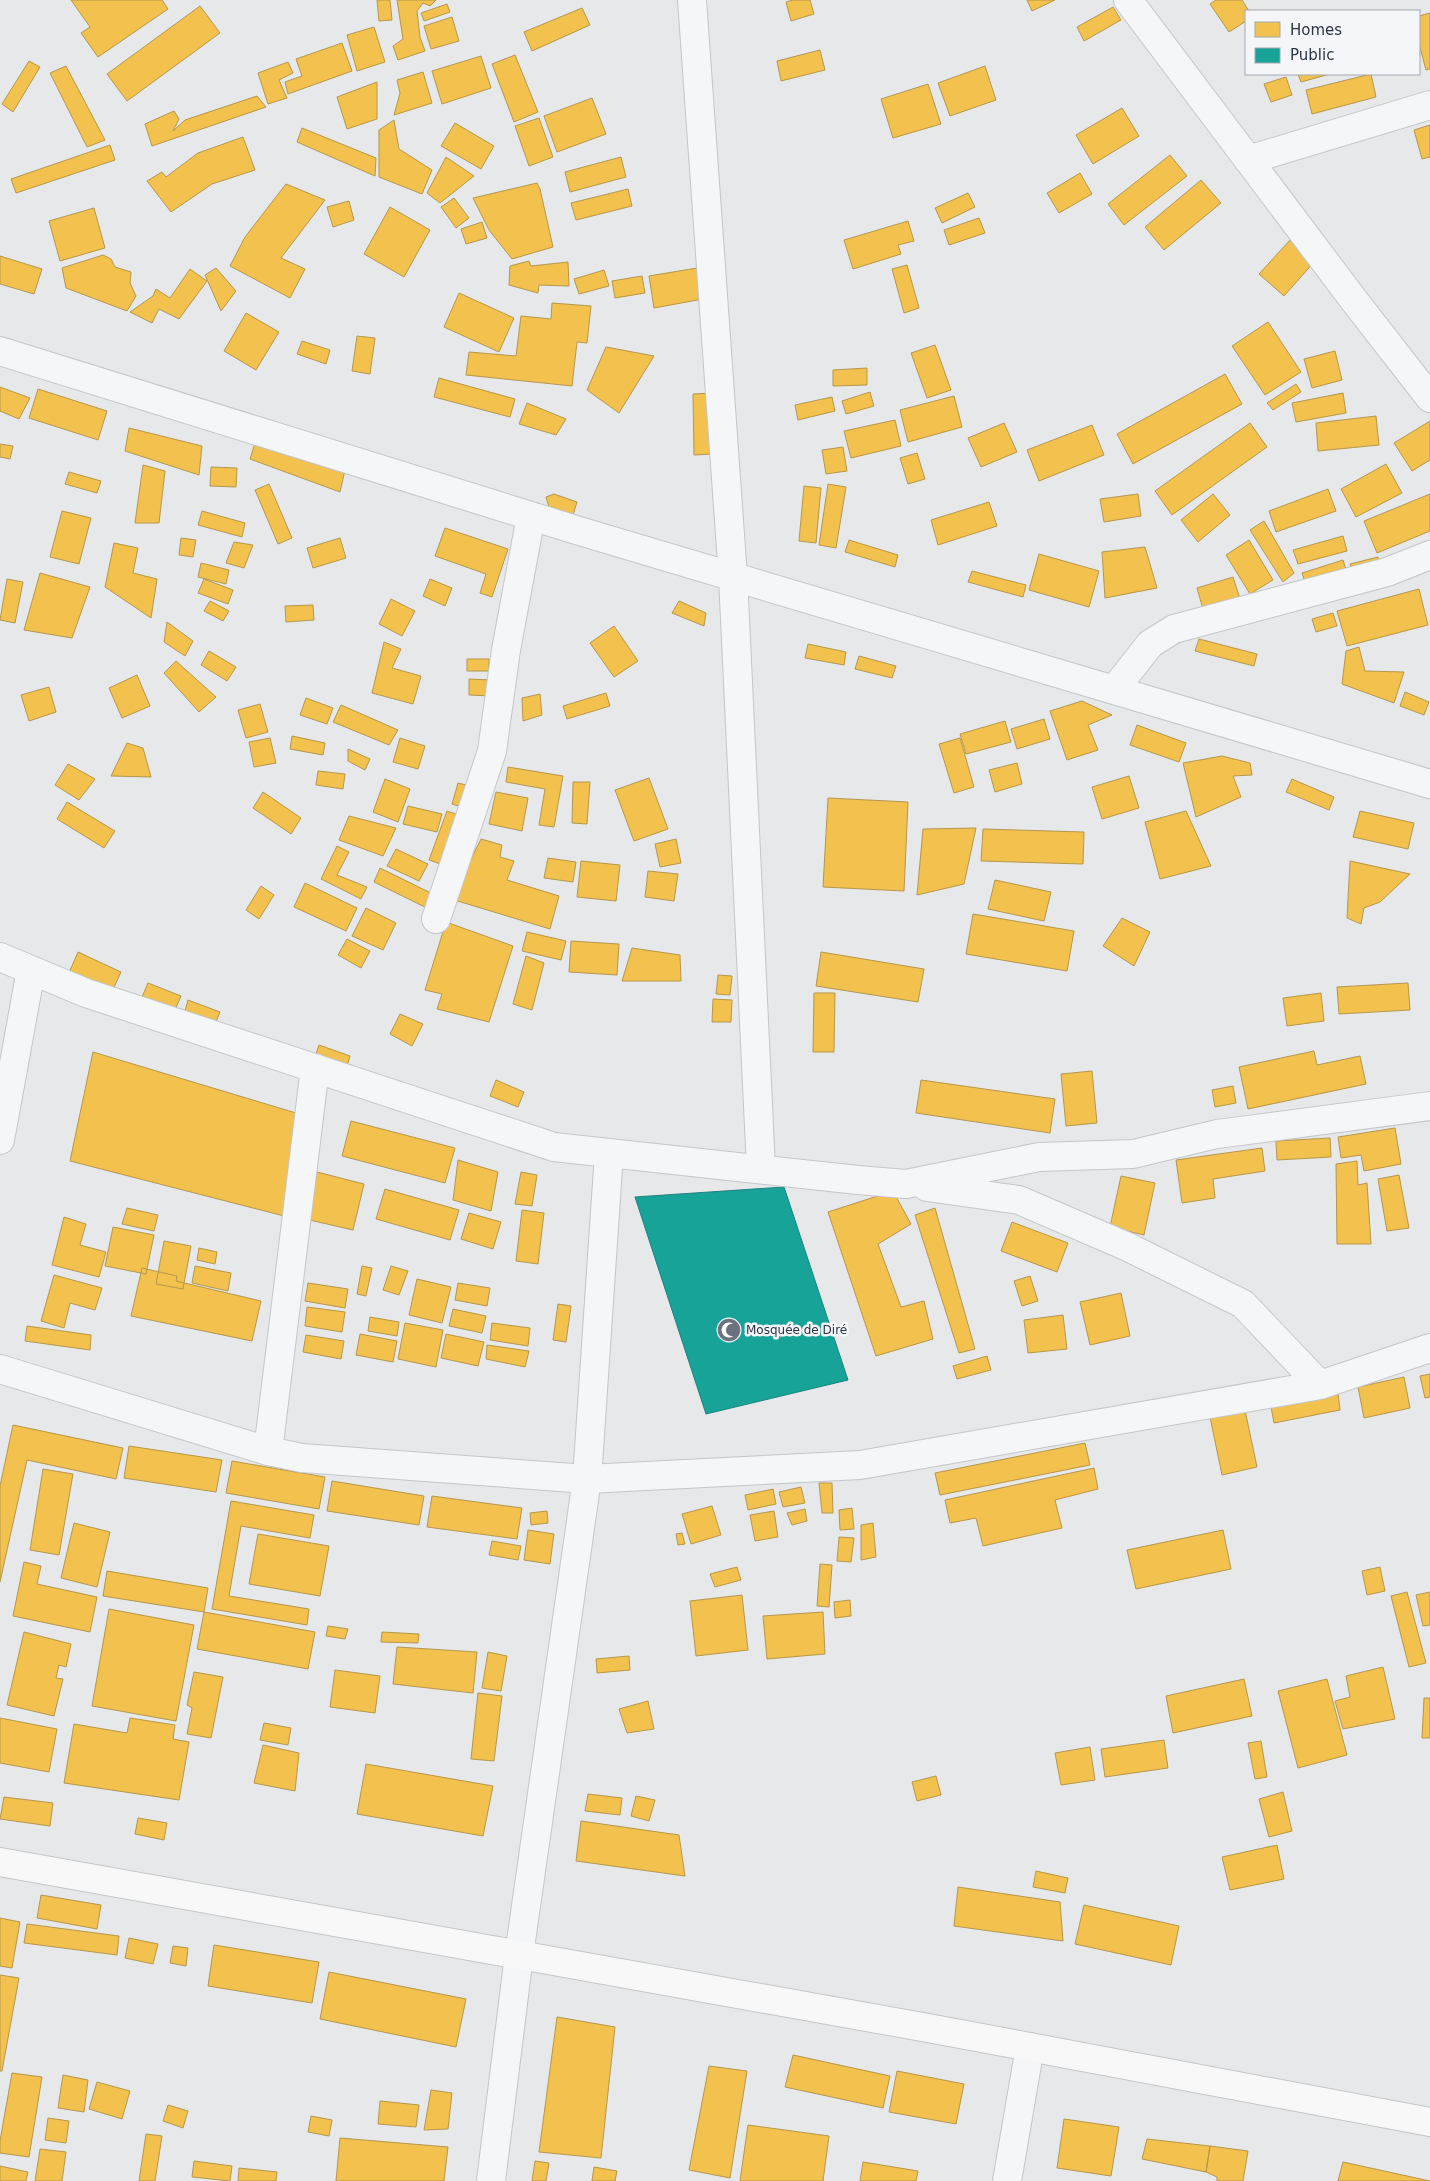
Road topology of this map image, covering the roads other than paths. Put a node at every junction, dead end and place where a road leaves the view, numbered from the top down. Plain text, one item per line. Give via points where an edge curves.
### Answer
1 (692, 0) edge
2 (1128, 0) edge
3 (1430, 105) edge
4 (1248, 160) junction
5 (0, 351) edge
6 (1430, 398) edge
7 (531, 516) junction
8 (1430, 555) edge
9 (733, 577) junction
10 (1114, 690) junction
11 (1430, 784) edge
12 (436, 919) dead end
13 (0, 957) edge
14 (31, 970) junction
15 (315, 1068) junction
16 (1430, 1106) edge
17 (0, 1140) edge
18 (608, 1153) junction
19 (761, 1169) junction
20 (906, 1184) junction
21 (1430, 1348) edge
22 (0, 1369) edge
23 (1320, 1385) junction
24 (268, 1451) junction
25 (587, 1479) junction
26 (0, 1862) edge
27 (519, 1954) junction
28 (1030, 2047) junction
29 (1430, 2122) edge
30 (490, 2181) edge
31 (1007, 2181) edge

1 - 9 street
2 - 4 street
3 - 4 street
4 - 6 street
5 - 7 street
7 - 9 street
7 - 12 street via 506,650 492,751
8 - 10 street via 1387,572 1174,629 1150,644
9 - 10 street
9 - 19 street
10 - 11 street
13 - 14 street
14 - 15 street via 86,993
14 - 17 street
15 - 18 street via 554,1147
15 - 24 street
16 - 20 street via 1217,1134 1133,1154 1039,1157
18 - 19 street
18 - 25 street
19 - 20 street
20 - 23 street via 1020,1200 1128,1247 1243,1304
21 - 23 street
22 - 24 street
23 - 25 street via 860,1464
24 - 25 street via 302,1458
25 - 27 street
26 - 27 main road
27 - 28 main road
27 - 30 street
28 - 29 main road
28 - 31 street

